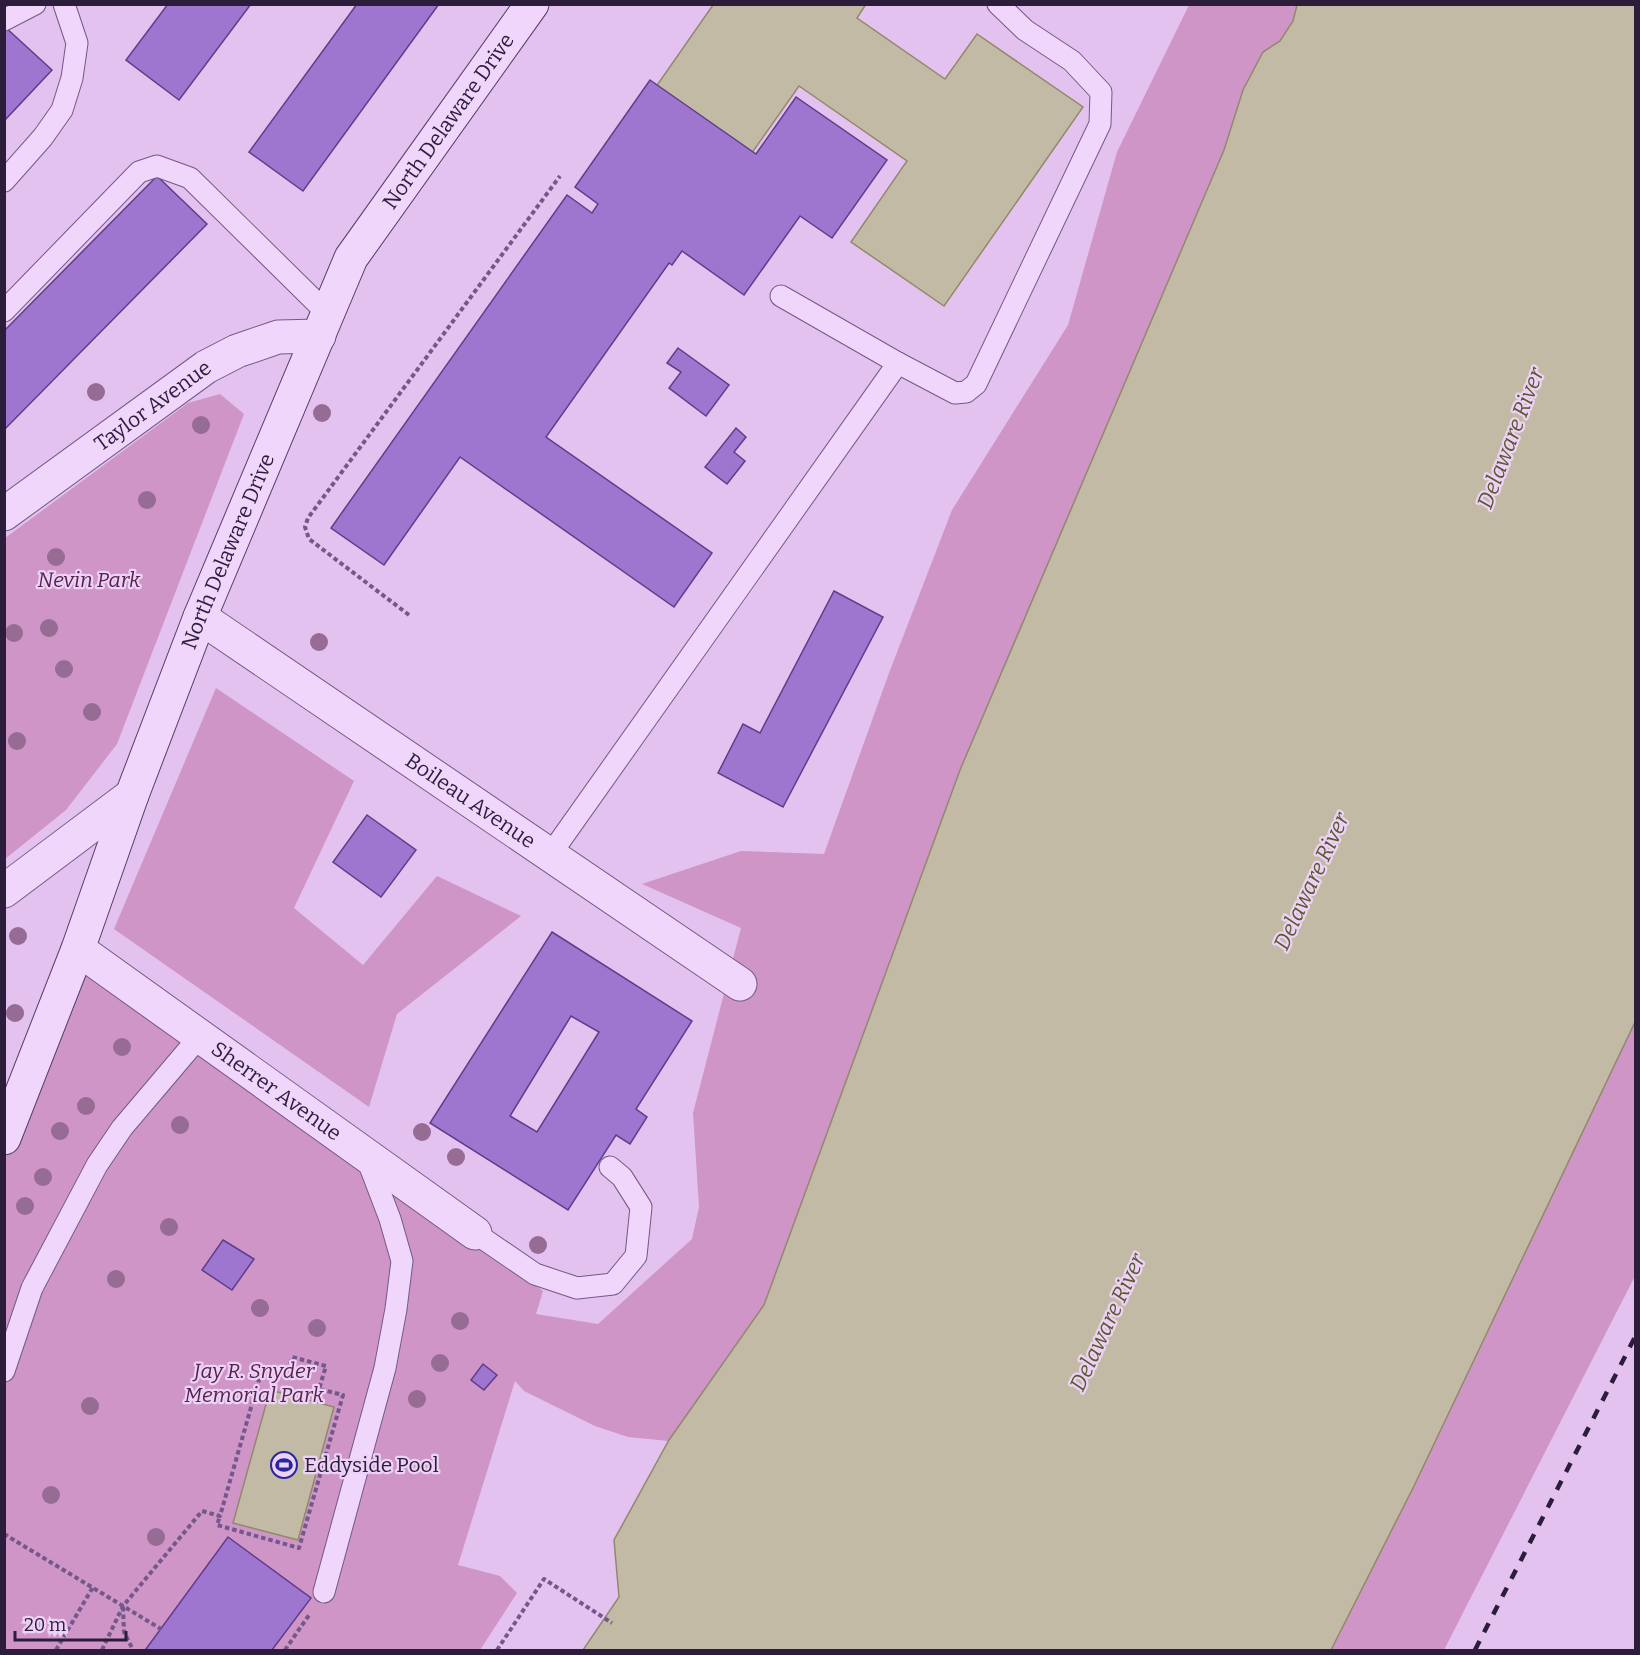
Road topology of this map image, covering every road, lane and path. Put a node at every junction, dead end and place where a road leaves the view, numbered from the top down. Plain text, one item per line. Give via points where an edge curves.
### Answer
1 (35, 4) edge
2 (64, 4) edge
3 (532, 4) edge
4 (998, 4) edge
5 (4, 20) edge
6 (560, 176) dead end
7 (4, 181) edge
8 (782, 296) dead end
9 (4, 311) edge
10 (323, 325) junction
11 (898, 363) junction
12 (4, 514) edge
13 (409, 615) dead end
14 (200, 617) junction
15 (132, 795) junction
16 (550, 855) junction
17 (4, 891) edge
18 (78, 949) junction
19 (740, 984) dead end
20 (200, 1036) junction
21 (4, 1138) edge
22 (366, 1155) junction
23 (610, 1167) dead end
24 (475, 1233) joint
25 (4, 1371) edge
26 (220, 1516) junction
27 (4, 1534) edge
28 (93, 1587) junction
29 (324, 1592) joint
30 (123, 1606) junction
31 (612, 1623) dead end
32 (161, 1629) dead end
33 (56, 1650) edge
34 (102, 1650) edge
35 (133, 1650) edge
36 (285, 1650) edge
37 (496, 1650) edge

1 - 5 lane
2 - 7 lane via 77,43 62,110
3 - 10 street, North Delaware Drive via 351,258
4 - 11 lane via 1026,30 1072,61 1101,92 1100,124 976,384 966,392 955,393
6 - 13 path via 308,518 305,527 309,539
8 - 11 lane
9 - 10 lane via 139,172 157,166 190,178
10 - 12 street, Taylor Avenue via 237,351 206,368
10 - 14 street, North Delaware Drive
11 - 16 lane
14 - 15 street, North Delaware Drive
14 - 16 street, Boileau Avenue
15 - 17 street
15 - 18 street, North Delaware Drive
16 - 19 street, Boileau Avenue
18 - 20 street, Sherrer Avenue
18 - 21 street, North Delaware Drive
20 - 22 street, Sherrer Avenue
20 - 25 lane via 122,1128 97,1166 32,1288
22 - 24 street, Sherrer Avenue
22 - 29 lane via 402,1261 385,1368
23 - 24 lane via 622,1177 641,1207 636,1256 613,1284 577,1288 535,1274
26 - 26 path via 262,1369 287,1376 292,1357 326,1366 319,1389 343,1395 299,1548 217,1525
26 - 30 path via 202,1511
27 - 28 path
28 - 30 path
28 - 33 path
29 - 36 path
30 - 32 path
30 - 34 path
30 - 35 path via 124,1632
31 - 37 path via 544,1579

